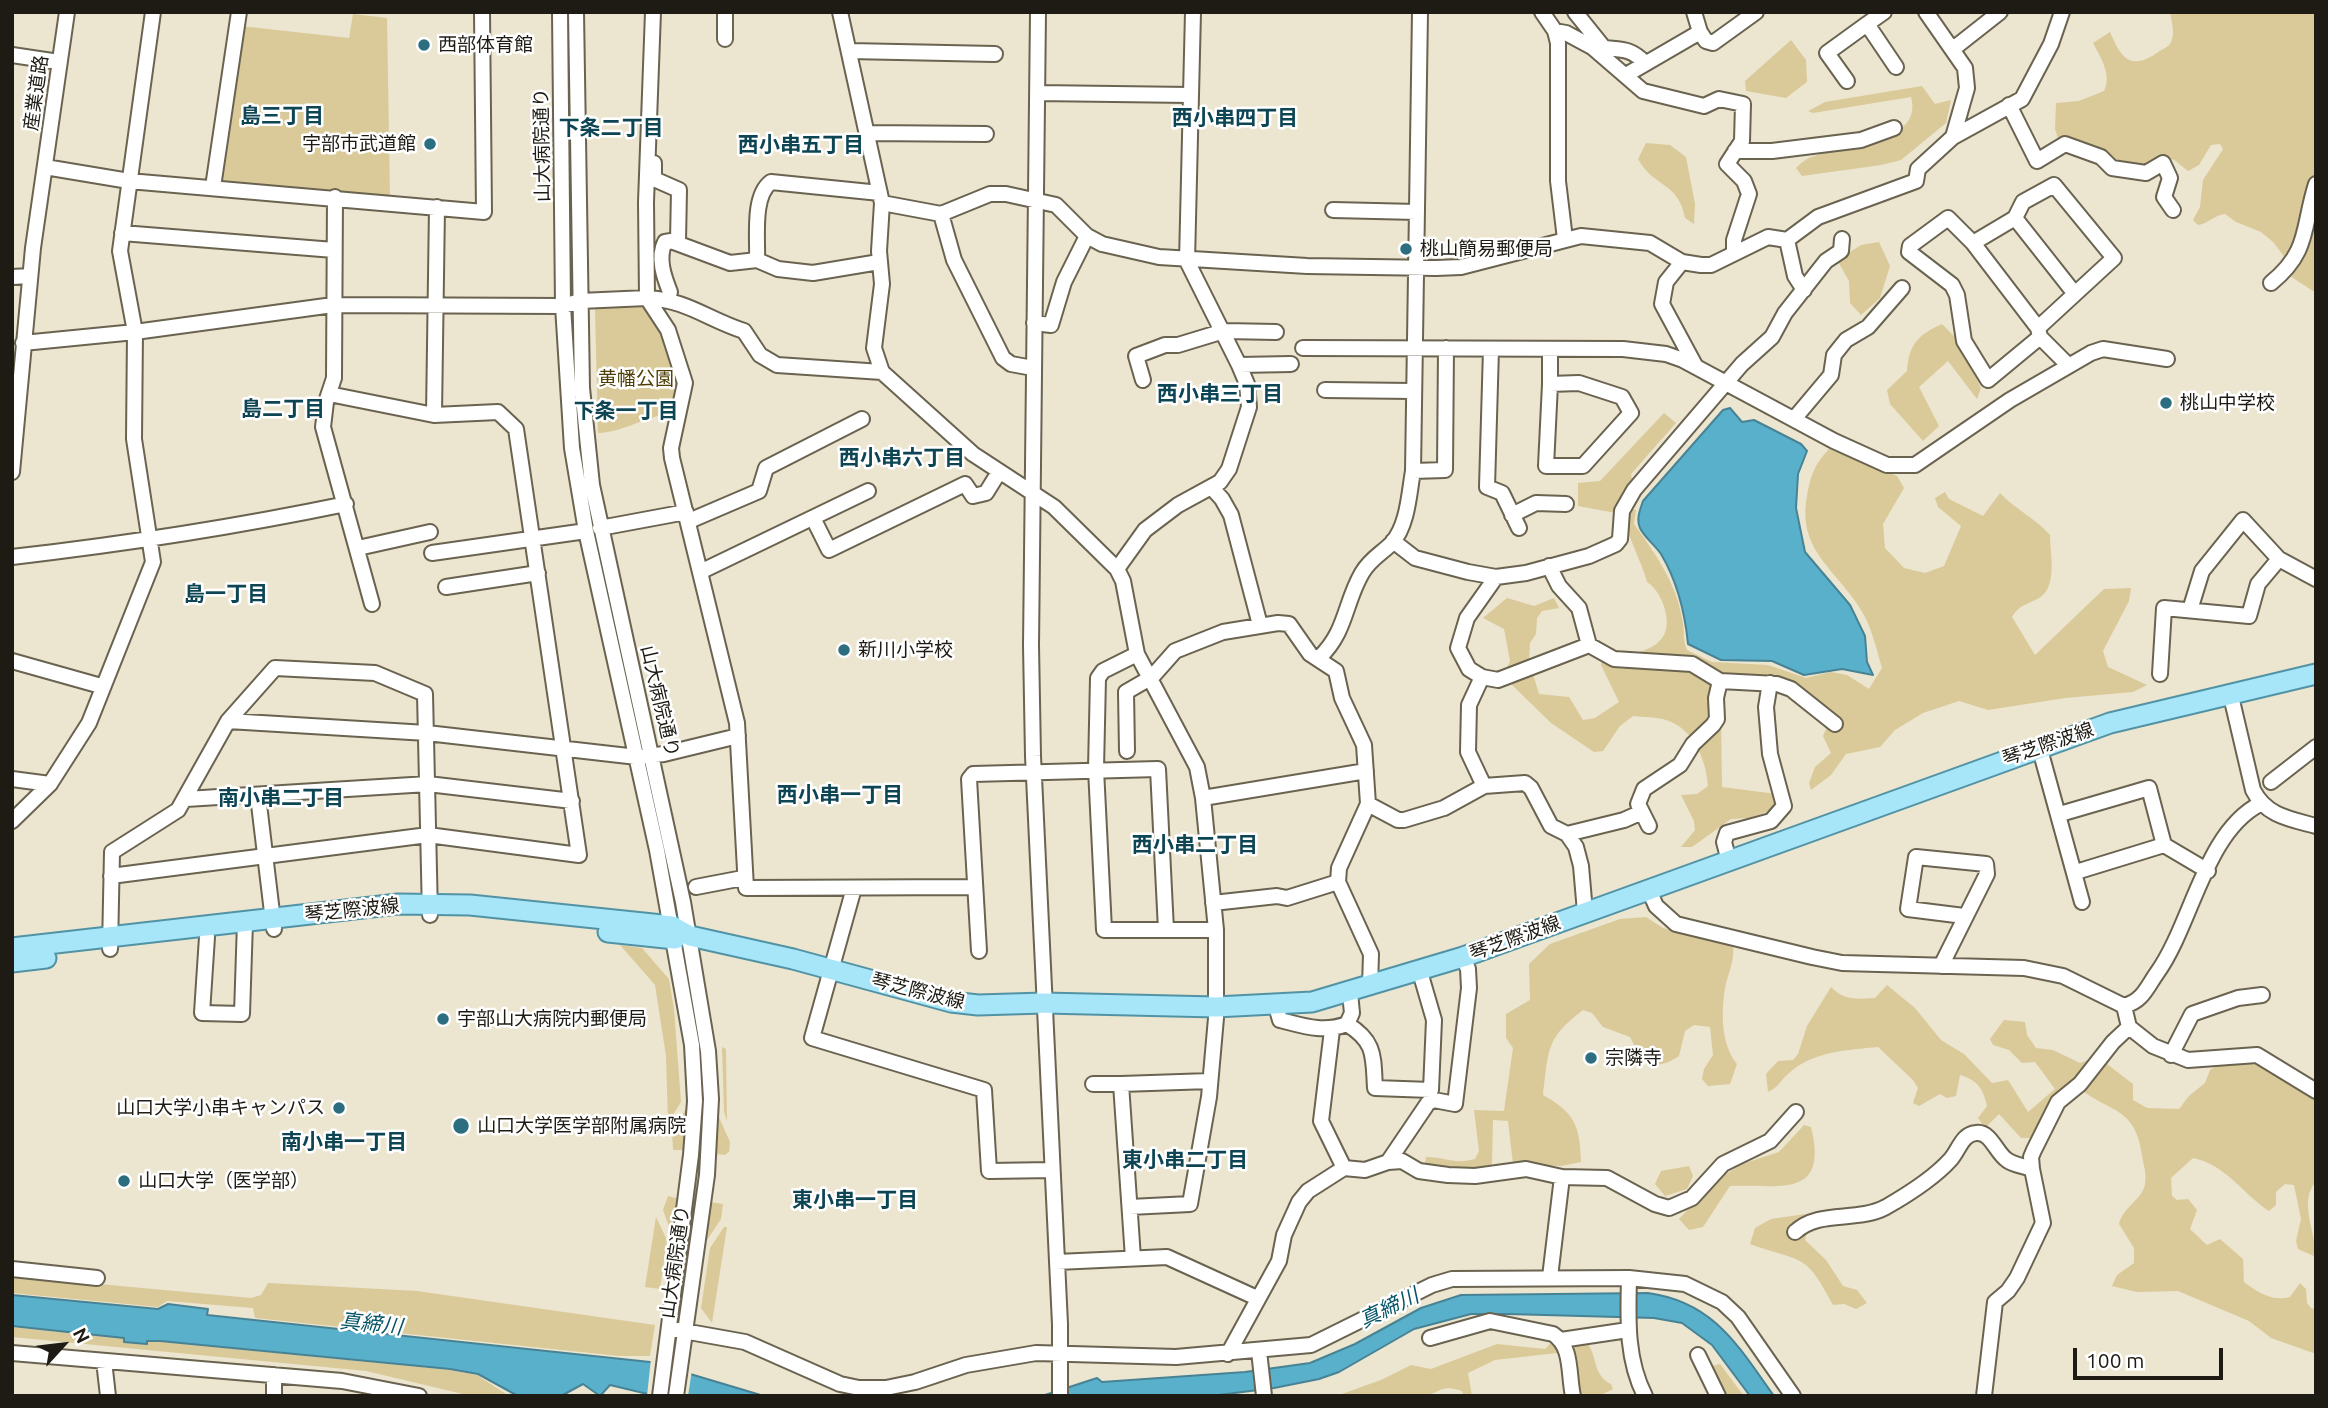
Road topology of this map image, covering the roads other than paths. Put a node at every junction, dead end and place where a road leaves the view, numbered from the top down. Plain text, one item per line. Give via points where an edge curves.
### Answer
1 (67, 12) edge
2 (153, 12) edge
3 (239, 12) edge
4 (482, 12) edge
5 (560, 12) edge
6 (576, 12) edge
7 (653, 12) edge
8 (725, 12) edge
9 (840, 12) edge
10 (1038, 12) edge
11 (1193, 12) edge
12 (1420, 12) edge
13 (1542, 12) edge
14 (1575, 12) edge
15 (1694, 12) edge
16 (1756, 12) edge
17 (1884, 12) edge
18 (1926, 12) edge
19 (2000, 12) edge
20 (2062, 12) edge
21 (1867, 24) junction
22 (1555, 31) junction
23 (1700, 33) junction
24 (725, 39) dead end
25 (1954, 49) junction
26 (849, 51) junction
27 (995, 54) dead end
28 (12, 55) edge
29 (60, 62) junction
30 (1644, 62) junction
31 (1896, 67) dead end
32 (1626, 75) junction
33 (1847, 81) dead end
34 (1037, 93) junction
35 (1190, 95) junction
36 (2009, 105) junction
37 (1894, 128) dead end
38 (868, 133) junction
39 (986, 134) dead end
40 (1953, 137) junction
41 (648, 148) junction
42 (1735, 151) junction
43 (46, 167) junction
44 (130, 181) junction
45 (2316, 184) edge
46 (213, 187) junction
47 (335, 197) junction
48 (881, 198) junction
49 (1035, 199) junction
50 (437, 207) junction
51 (1333, 210) dead end
52 (2172, 210) dead end
53 (1418, 212) junction
54 (940, 214) junction
55 (2015, 218) junction
56 (121, 233) junction
57 (1087, 236) junction
58 (1565, 239) junction
59 (1842, 239) dead end
60 (1787, 240) junction
61 (678, 242) junction
62 (1973, 243) junction
63 (334, 250) junction
64 (1734, 253) junction
65 (757, 260) junction
66 (1187, 261) junction
67 (879, 262) junction
68 (1682, 262) junction
69 (1417, 268) junction
70 (30, 276) junction
71 (12, 277) edge
72 (2271, 283) dead end
73 (1902, 288) dead end
74 (1804, 290) junction
75 (670, 292) dead end
76 (2075, 294) junction
77 (647, 298) junction
78 (580, 301) junction
79 (333, 305) junction
80 (436, 306) junction
81 (563, 306) junction
82 (1034, 324) junction
83 (135, 332) junction
84 (1221, 332) junction
85 (1276, 332) dead end
86 (2039, 333) junction
87 (23, 343) junction
88 (1303, 348) dead end
89 (1416, 348) junction
90 (1446, 348) junction
91 (1492, 349) junction
92 (1550, 350) junction
93 (2166, 359) dead end
94 (1291, 364) dead end
95 (2067, 364) junction
96 (1239, 365) junction
97 (1696, 367) junction
98 (1033, 368) junction
99 (882, 372) junction
100 (1143, 380) dead end
101 (1726, 383) junction
102 (1550, 384) junction
103 (1325, 390) dead end
104 (1413, 391) junction
105 (330, 394) junction
106 (434, 415) junction
107 (862, 419) dead end
108 (1794, 419) junction
109 (14, 430) edge
110 (1413, 471) junction
111 (12, 472) edge
112 (999, 472) junction
113 (1212, 488) junction
114 (868, 491) dead end
115 (1033, 493) junction
116 (346, 504) junction
117 (1566, 504) dead end
118 (688, 517) junction
119 (813, 518) junction
120 (593, 529) junction
121 (430, 532) dead end
122 (533, 538) junction
123 (151, 541) junction
124 (1393, 541) junction
125 (358, 548) junction
126 (432, 554) dead end
127 (12, 557) edge
128 (2279, 559) junction
129 (1549, 566) junction
130 (1117, 569) junction
131 (700, 572) junction
132 (538, 573) junction
133 (1496, 577) junction
134 (2316, 579) edge
135 (446, 587) dead end
136 (372, 604) dead end
137 (2190, 610) junction
138 (1260, 625) junction
139 (1589, 645) junction
140 (1137, 654) junction
141 (1319, 659) junction
142 (12, 661) edge
143 (2161, 674) dead end
144 (2316, 674) edge
145 (1152, 677) junction
146 (1482, 677) junction
147 (1720, 681) junction
148 (1770, 683) junction
149 (101, 686) junction
150 (2230, 692) junction
151 (228, 720) junction
152 (1835, 724) dead end
153 (427, 733) junction
154 (738, 736) junction
155 (2039, 746) junction
156 (2316, 747) edge
157 (564, 749) junction
158 (1127, 751) dead end
159 (653, 755) junction
160 (637, 757) junction
161 (1096, 769) junction
162 (1034, 771) junction
163 (1366, 771) junction
164 (12, 779) edge
165 (2272, 782) dead end
166 (50, 784) junction
167 (428, 784) junction
168 (1484, 786) junction
169 (258, 796) junction
170 (1203, 798) junction
171 (186, 799) junction
172 (572, 801) junction
173 (1367, 804) junction
174 (2260, 804) junction
175 (1642, 812) junction
176 (2060, 814) junction
177 (12, 821) edge
178 (1649, 826) dead end
179 (2316, 826) edge
180 (1567, 834) junction
181 (428, 835) junction
182 (2164, 845) junction
183 (265, 856) junction
184 (1730, 860) junction
185 (2208, 871) junction
186 (2076, 872) junction
187 (111, 876) junction
188 (743, 878) junction
189 (1338, 882) junction
190 (696, 887) dead end
191 (974, 887) junction
192 (854, 888) junction
193 (1648, 888) junction
194 (2082, 902) dead end
195 (1213, 903) junction
196 (430, 909) junction
197 (1585, 912) junction
198 (1964, 916) junction
199 (273, 924) junction
200 (245, 928) junction
201 (1166, 930) junction
202 (1216, 930) junction
203 (679, 934) junction
204 (207, 937) junction
205 (110, 944) junction
206 (12, 948) edge
207 (979, 951) dead end
208 (1463, 957) junction
209 (12, 962) edge
210 (1941, 965) junction
211 (832, 969) junction
212 (1420, 972) junction
213 (1370, 987) junction
214 (1350, 993) junction
215 (2262, 995) dead end
216 (1044, 1003) junction
217 (1276, 1006) junction
218 (2124, 1006) junction
219 (1216, 1007) junction
220 (1347, 1024) junction
221 (2129, 1027) junction
222 (1332, 1030) junction
223 (2171, 1055) junction
224 (1210, 1081) junction
225 (1093, 1084) dead end
226 (1121, 1084) junction
227 (2316, 1091) edge
228 (1796, 1112) dead end
229 (1388, 1162) junction
230 (1344, 1168) junction
231 (2032, 1169) junction
232 (1052, 1170) junction
233 (1562, 1177) junction
234 (1130, 1207) junction
235 (1794, 1232) dead end
236 (1133, 1258) junction
237 (1057, 1262) junction
238 (12, 1269) edge
239 (1550, 1277) junction
240 (97, 1278) dead end
241 (1629, 1282) junction
242 (1257, 1298) junction
243 (1628, 1329) junction
244 (677, 1330) junction
245 (1430, 1338) dead end
246 (1561, 1340) junction
247 (1058, 1351) junction
248 (12, 1353) edge
249 (1228, 1354) junction
250 (1259, 1355) junction
251 (1698, 1355) dead end
252 (104, 1360) junction
253 (274, 1375) junction
254 (388, 1393) edge
255 (1264, 1395) edge
256 (108, 1396) edge
257 (274, 1396) edge
258 (419, 1396) edge
259 (660, 1396) edge
260 (676, 1396) edge
261 (1060, 1396) edge
262 (1573, 1396) edge
263 (1645, 1396) edge
264 (1718, 1396) edge
265 (1793, 1396) edge
266 (1984, 1396) edge

1 - 29 street, 産業道路
2 - 44 street
3 - 46 street
4 - 50 street via 484,212
5 - 81 street, 山大病院通り
6 - 78 street, 山大病院通り
7 - 41 street
8 - 24 street
9 - 26 street
10 - 34 street
11 - 35 street
12 - 53 street
13 - 22 street
14 - 30 street via 1604,48 1622,47
15 - 23 street
16 - 23 street via 1713,43
17 - 21 street
18 - 25 street
19 - 25 street
20 - 36 street via 2029,89
21 - 31 street
21 - 33 street via 1827,53
22 - 32 street via 1592,47
22 - 58 street via 1558,181
23 - 30 street
25 - 40 street via 1965,68 1966,88
26 - 27 street
26 - 38 street
28 - 29 street
29 - 43 street, 産業道路
30 - 32 street
32 - 42 street via 1643,91 1704,106 1719,99 1741,101 1742,141
34 - 35 street
34 - 49 street
35 - 66 street
36 - 40 street
36 - 52 street via 2037,161 2066,144 2101,157 2112,168 2146,173 2162,163 2170,178 2164,197
37 - 42 street via 1861,140
38 - 39 street
38 - 48 street
40 - 60 street via 1918,169 1916,181 1818,217
41 - 61 street via 655,152 654,179 679,191
41 - 77 street
42 - 64 street via 1728,168 1744,181 1749,194
43 - 44 street
43 - 70 street, 産業道路
44 - 46 street
44 - 56 street
45 - 72 street via 2298,254
46 - 47 street
47 - 50 street
47 - 63 street
48 - 54 street
48 - 65 street via 771,182 761,198
48 - 67 street
49 - 54 street via 990,194
49 - 57 street via 1056,205
49 - 82 street
50 - 80 street
51 - 53 street
53 - 69 street
54 - 98 street via 954,260 1003,358
55 - 62 street
55 - 76 street
55 - 76 street via 2023,202 2054,185 2114,258
56 - 63 street
56 - 83 street via 120,251
57 - 66 street via 1125,250
57 - 82 street via 1060,291 1054,322
58 - 68 street via 1597,236 1650,243
58 - 69 street via 1461,267
59 - 74 street via 1841,251 1826,261
60 - 64 street via 1768,237
60 - 74 street via 1795,275
61 - 65 street via 730,263
61 - 75 street via 664,242 662,249 662,270
62 - 86 street
62 - 86 street via 1948,218 1910,246 1909,252 1952,285 1964,341 1988,380
63 - 79 street
64 - 68 street via 1711,265
65 - 67 street via 778,269 813,273
66 - 69 street
66 - 84 street
67 - 99 street via 874,348
68 - 97 street via 1666,282 1662,304
69 - 89 street
70 - 71 street
70 - 87 street, 産業道路
73 - 108 street via 1875,321 1834,355 1831,375
74 - 101 street via 1772,337
76 - 86 street
77 - 78 street
77 - 99 street via 684,303 744,331 760,355 777,365
77 - 118 street via 668,330 685,383 671,448
78 - 81 street
78 - 120 street, 山大病院通り
79 - 80 street
79 - 83 street
79 - 105 street
80 - 81 street
80 - 106 street
81 - 120 street, 山大病院通り via 572,448
82 - 98 street
83 - 87 street
83 - 123 street via 134,439
84 - 85 street
84 - 96 street
84 - 100 street via 1136,356
86 - 95 street
87 - 109 street, 産業道路
88 - 89 street
89 - 90 street
89 - 104 street
90 - 91 street
90 - 110 street via 1445,470
91 - 92 street
91 - 117 street via 1487,486 1502,493 1515,522 1536,503
92 - 97 street via 1650,352
92 - 102 street
93 - 95 street via 2103,349
94 - 96 street
95 - 108 street via 1914,465 1887,465
96 - 113 street via 1249,407 1229,469
97 - 101 street
98 - 115 street
99 - 112 street
101 - 108 street
101 - 129 street via 1634,490 1622,510 1616,544
102 - 102 street via 1546,466 1583,466 1631,413 1622,397 1578,383
103 - 104 street
104 - 110 street
105 - 106 street
105 - 116 street via 323,427
106 - 122 street via 498,412 516,429
107 - 118 street via 766,468 759,491
109 - 111 street, 産業道路
110 - 124 street via 1406,511
112 - 115 street
112 - 119 street via 986,493 973,496 965,484 829,550
113 - 130 street via 1178,505 1145,530
113 - 138 street via 1231,515
114 - 119 street
115 - 130 street via 1054,507
115 - 162 street
116 - 123 street
116 - 125 street
118 - 120 street
118 - 131 street
119 - 131 street
120 - 122 street
120 - 159 street, 山大病院通り
120 - 160 street, 山大病院通り
121 - 125 street
122 - 126 street
122 - 132 street
123 - 127 street
123 - 149 street via 150,571
124 - 133 street via 1415,558
124 - 141 street via 1368,562 1341,631
125 - 136 street
128 - 134 street
128 - 137 street via 2258,584 2249,616
128 - 137 street via 2243,520 2202,571
129 - 133 street
129 - 139 street via 1579,608
130 - 140 street via 1124,582
131 - 154 street
132 - 135 street
132 - 157 street
133 - 146 street via 1467,618 1458,648 1464,663
137 - 143 street via 2164,608
138 - 141 street via 1289,624
138 - 145 street via 1223,632 1175,651
139 - 146 street via 1498,680
139 - 147 street via 1614,659 1698,666
140 - 145 street
140 - 161 street via 1098,678
141 - 163 street via 1336,671 1342,698 1364,745
142 - 149 street
144 - 150 main road, 琴芝際波線
145 - 158 street via 1126,692
145 - 170 street via 1197,767
146 - 168 street via 1469,705 1468,752
147 - 148 street
147 - 175 street via 1717,719 1680,765 1644,789 1638,804
148 - 152 street via 1791,689
148 - 184 street via 1766,707 1770,754 1784,806 1771,821 1727,834 1724,842
149 - 166 street via 89,723
150 - 155 main road, 琴芝際波線
150 - 174 street
151 - 153 street
151 - 153 street via 275,668 374,673 425,694
151 - 171 street
153 - 157 street
153 - 167 street
154 - 159 street
154 - 188 street
155 - 176 street
155 - 184 main road, 琴芝際波線
156 - 165 street
157 - 160 street
157 - 172 street
159 - 160 street
159 - 203 street, 山大病院通り
160 - 203 street, 山大病院通り
161 - 162 street
161 - 201 street via 1158,769
161 - 201 street via 1104,930
162 - 191 street via 973,774 969,779
162 - 216 street
163 - 170 street
163 - 173 street
164 - 166 street
166 - 177 street
167 - 169 street
167 - 172 street
167 - 181 street
168 - 173 street via 1444,808 1404,820
168 - 180 street via 1525,783 1551,826
169 - 171 street
169 - 183 street
170 - 195 street
171 - 187 street via 178,810 112,852
172 - 181 street via 579,855
173 - 189 street via 1339,868
174 - 179 street via 2278,815
174 - 185 street via 2227,832
175 - 178 street
175 - 180 street
176 - 182 street via 2149,788
176 - 186 street
180 - 197 street via 1581,866
181 - 183 street
181 - 196 street
182 - 185 street
182 - 186 street
183 - 187 street
183 - 199 street
184 - 193 main road, 琴芝際波線
185 - 218 street via 2170,956 2144,995
186 - 194 street
187 - 205 street
188 - 190 street
188 - 192 street via 746,888
189 - 195 street via 1287,898
189 - 213 street via 1371,954
191 - 192 street
191 - 207 street
192 - 211 street
193 - 197 main road, 琴芝際波線
193 - 210 street via 1656,906 1676,924 1842,963
195 - 202 street
196 - 199 main road, 琴芝際波線
196 - 203 main road, 琴芝際波線
197 - 208 main road, 琴芝際波線
198 - 198 street via 1908,909 1916,857 1986,864 1987,874
198 - 210 street
199 - 200 main road, 琴芝際波線
200 - 204 main road, 琴芝際波線
200 - 204 street via 242,1014 202,1013
200 - 205 main road, 琴芝際波線
201 - 202 street
202 - 219 street
203 - 211 main road, 琴芝際波線
203 - 244 street, 山大病院通り via 706,1025 711,1100 707,1175
204 - 205 main road, 琴芝際波線
205 - 206 main road, 琴芝際波線
205 - 209 main road, 琴芝際波線
208 - 212 main road, 琴芝際波線
208 - 229 street via 1469,988 1455,1104 1429,1103
210 - 218 street via 2048,972
211 - 216 main road, 琴芝際波線 via 951,1002
211 - 232 street via 812,1038 984,1090 989,1171
212 - 213 main road, 琴芝際波線
212 - 220 street via 1434,1020 1431,1090 1375,1088 1371,1046
213 - 214 main road, 琴芝際波線
214 - 217 main road, 琴芝際波線
214 - 220 street via 1352,1013
215 - 223 street via 2192,1014
216 - 219 main road, 琴芝際波線
216 - 232 street
217 - 219 main road, 琴芝際波線
217 - 222 street via 1280,1020
218 - 221 street
219 - 224 street
220 - 222 street
221 - 223 street
221 - 231 street via 2080,1084 2058,1102 2031,1157
222 - 230 street via 1321,1121
223 - 227 street via 2188,1060 2257,1055
224 - 226 street
224 - 234 street via 1189,1204
225 - 226 street
226 - 234 street
228 - 233 street via 1770,1141 1723,1164 1682,1205 1655,1204 1607,1178
229 - 230 street via 1366,1170
229 - 233 street via 1402,1161 1419,1171 1448,1175 1526,1170
230 - 242 street via 1299,1202 1283,1235 1279,1261
231 - 235 street via 2007,1160 1986,1136 1972,1133 1949,1162 1884,1208 1850,1217 1811,1219
231 - 266 street via 2043,1223 2017,1278 1995,1302
232 - 237 street
233 - 239 street
234 - 236 street
236 - 237 street
236 - 242 street via 1167,1257
237 - 247 street
238 - 240 street
239 - 241 street
239 - 250 street via 1452,1279 1311,1345
241 - 243 street
241 - 265 street via 1685,1284 1722,1302 1738,1317
242 - 249 street
243 - 246 street
243 - 263 street
244 - 247 street via 745,1342 822,1377 859,1388 900,1387 989,1359
244 - 259 street, 山大病院通り via 666,1354
244 - 260 street, 山大病院通り via 681,1359
245 - 246 street via 1500,1321
246 - 262 street via 1567,1350
247 - 249 street via 1176,1357
247 - 261 street
248 - 252 street
249 - 250 street
250 - 255 street
251 - 264 street
252 - 253 street
252 - 256 street
253 - 254 street
253 - 257 street
254 - 258 street

